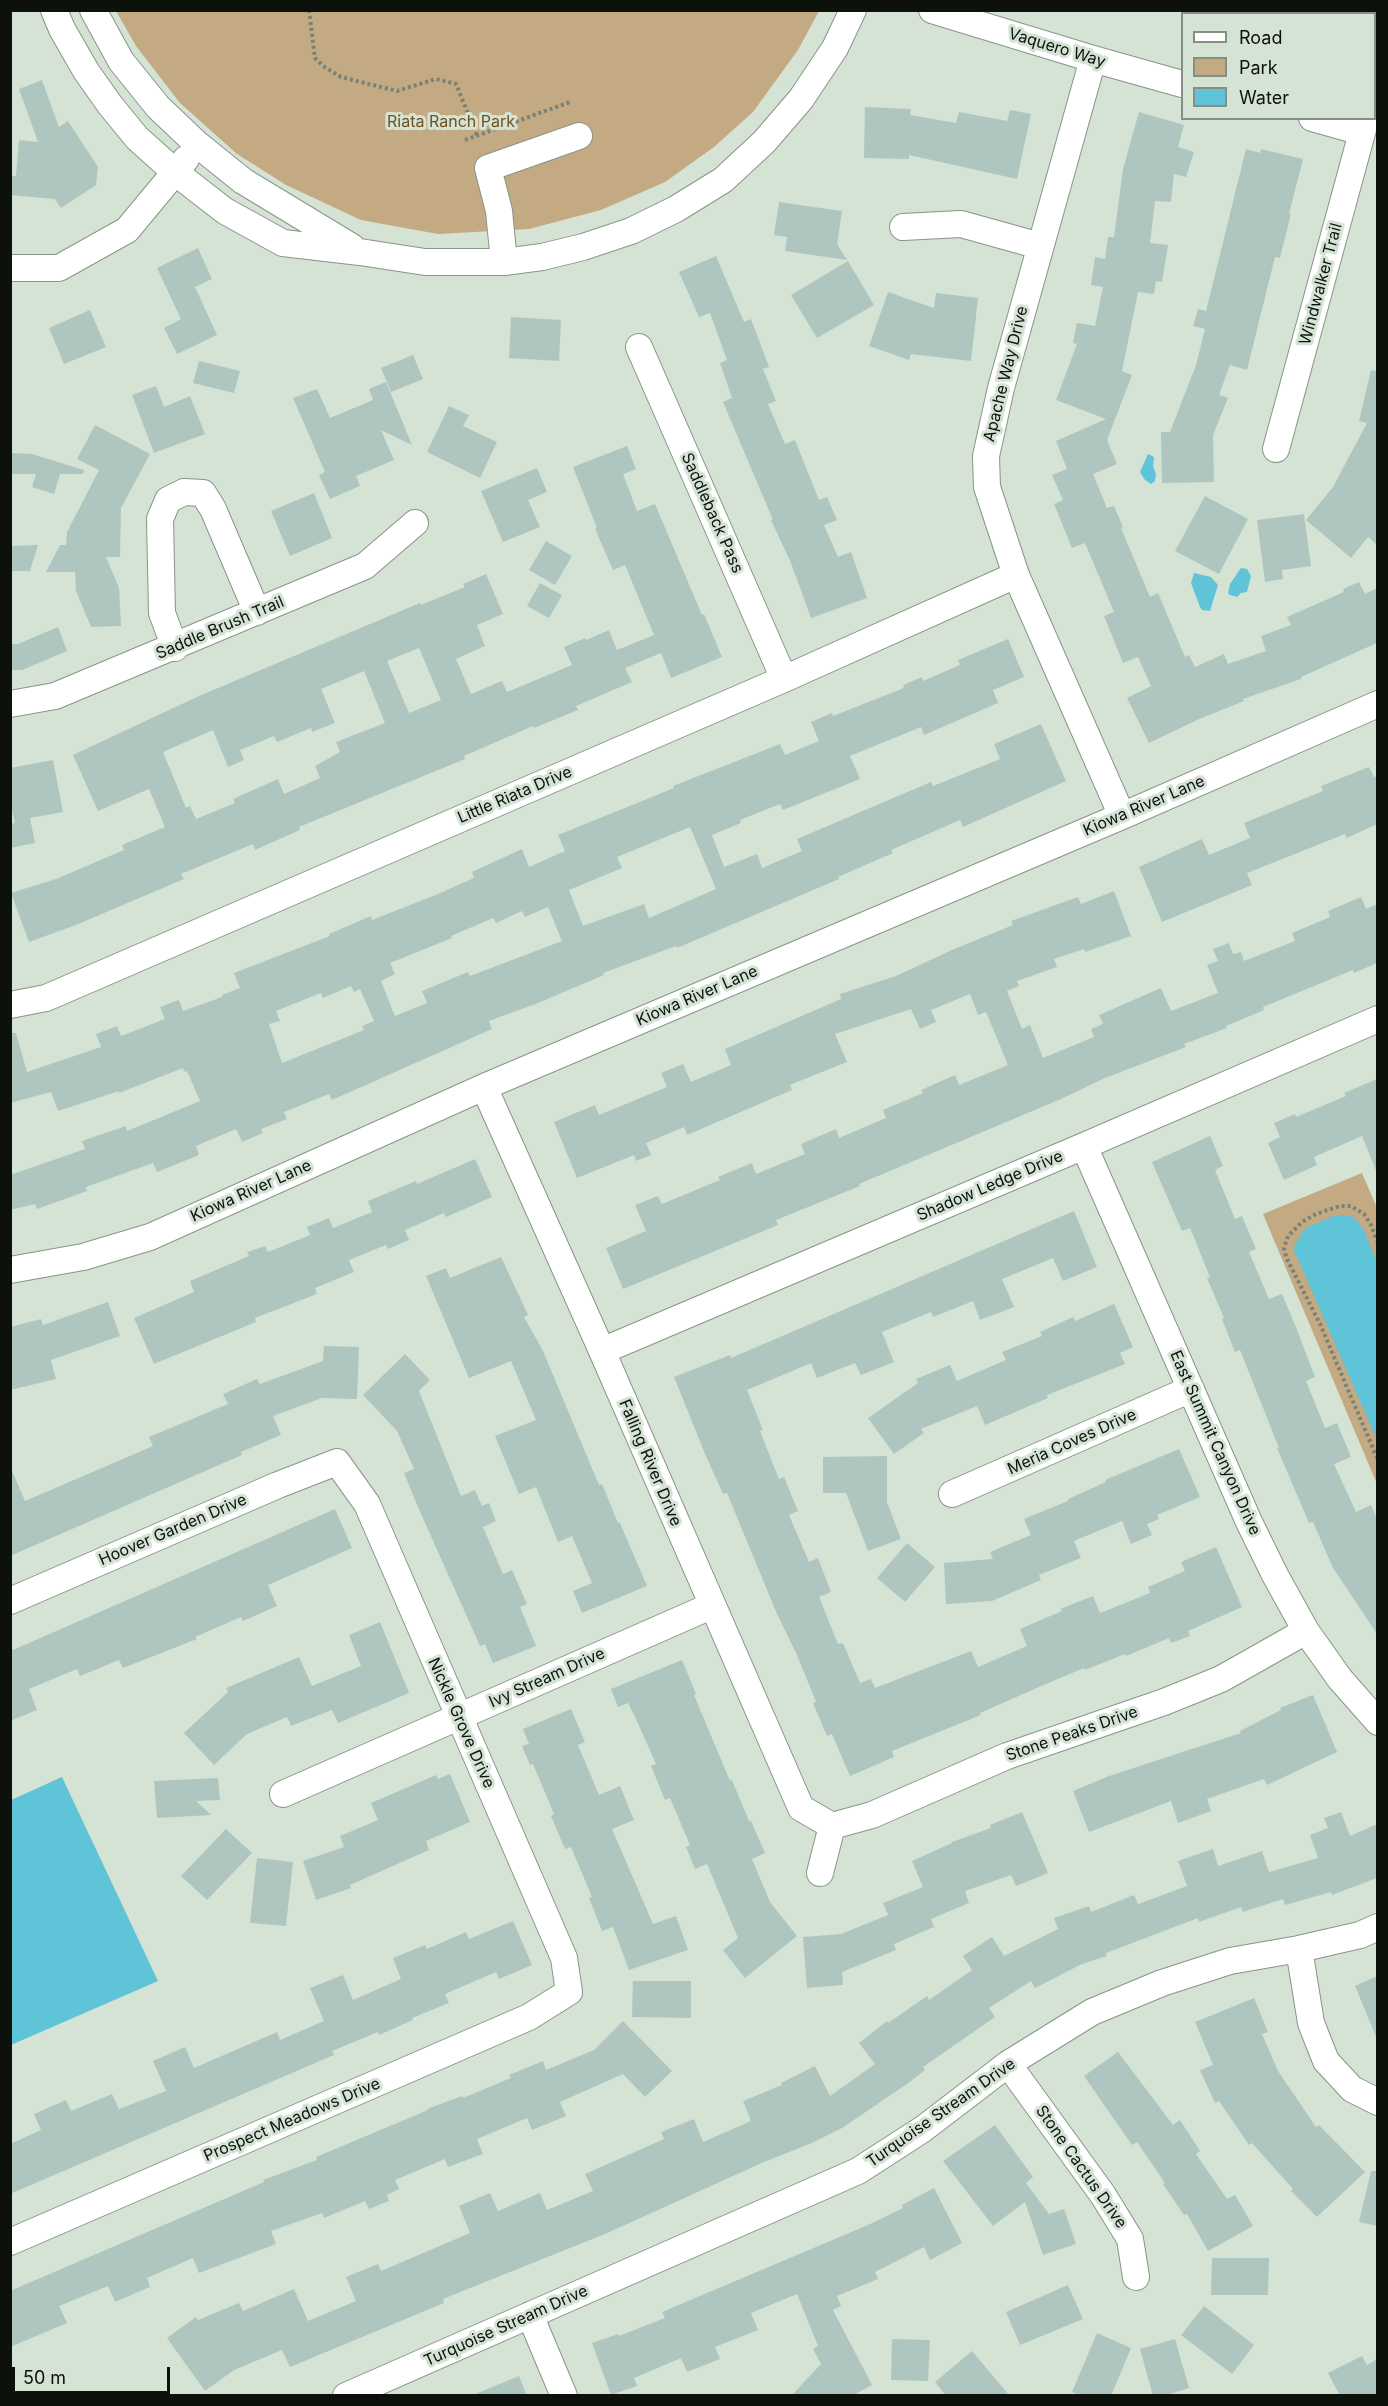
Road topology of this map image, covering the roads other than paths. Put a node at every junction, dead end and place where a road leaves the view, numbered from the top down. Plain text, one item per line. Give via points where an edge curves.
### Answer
1 (54, 10) edge
2 (93, 10) edge
3 (853, 10) edge
4 (932, 10) edge
5 (1093, 59) junction
6 (1181, 84) edge
7 (1327, 120) edge
8 (1364, 125) edge
9 (579, 136) dead end
10 (197, 144) junction
11 (176, 173) junction
12 (903, 227) dead end
13 (1040, 246) junction
14 (360, 252) junction
15 (504, 262) junction
16 (10, 267) edge
17 (639, 347) dead end
18 (1276, 449) dead end
19 (415, 523) dead end
20 (1016, 574) junction
21 (257, 612) junction
22 (175, 648) junction
23 (784, 679) junction
24 (10, 704) edge
25 (1377, 704) edge
26 (1122, 816) junction
27 (10, 1005) edge
28 (1377, 1019) edge
29 (484, 1087) junction
30 (1084, 1146) junction
31 (10, 1270) edge
32 (602, 1351) junction
33 (1191, 1389) junction
34 (337, 1462) joint
35 (952, 1494) dead end
36 (10, 1601) edge
37 (711, 1606) junction
38 (1306, 1631) junction
39 (458, 1717) junction
40 (1377, 1722) edge
41 (284, 1794) dead end
42 (832, 1826) junction
43 (820, 1873) dead end
44 (1377, 1927) edge
45 (1299, 1949) junction
46 (569, 1992) joint
47 (1008, 2064) junction
48 (1377, 2102) edge
49 (10, 2241) edge
50 (1136, 2277) dead end
51 (530, 2315) junction
52 (346, 2396) edge
53 (564, 2396) edge

1 - 11 street via 86,71 110,105 137,138
2 - 10 street via 121,61 158,107
3 - 15 street via 835,48 801,99 764,142 723,180 631,231 553,255
4 - 5 street, Vaquero Way
5 - 6 street, Vaquero Way
5 - 13 street, Apache Way Drive
7 - 8 street
8 - 18 street, Windwalker Trail
9 - 15 street via 488,168 499,211
10 - 11 street
10 - 14 street via 243,181
11 - 14 street via 225,212 283,243
11 - 16 street via 127,230 108,241 58,268
12 - 13 street via 961,224
13 - 20 street, Apache Way Drive via 1000,388 986,456 987,487
14 - 15 street via 425,262
17 - 23 street, Saddleback Pass
19 - 21 street, Saddle Brush Trail via 365,566
20 - 23 street, Little Riata Drive
20 - 26 street, Apache Way Drive
21 - 22 street, Saddle Brush Trail
21 - 22 street via 213,509 203,493 184,492 168,500 160,519 162,613
22 - 24 street, Saddle Brush Trail via 56,696
23 - 27 street, Little Riata Drive via 46,998
25 - 26 street, Kiowa River Lane
26 - 29 street, Kiowa River Lane
28 - 30 street, Shadow Ledge Drive
29 - 31 street, Kiowa River Lane via 150,1237 83,1257
29 - 32 street, Falling River Drive
30 - 32 street, Shadow Ledge Drive
30 - 33 street, East Summit Canyon Drive
32 - 37 street, Falling River Drive
33 - 35 street, Meria Coves Drive
33 - 38 street, East Summit Canyon Drive via 1249,1522
34 - 36 street, Hoover Garden Drive
34 - 39 street, Nickle Grove Drive via 367,1504
37 - 39 street, Ivy Stream Drive
37 - 42 street, Falling River Drive via 801,1808
38 - 40 street, East Summit Canyon Drive
38 - 42 street, Stone Peaks Drive via 1221,1679 1006,1756 872,1815
39 - 41 street, Ivy Stream Drive
39 - 46 street, Nickle Grove Drive via 564,1958
42 - 43 street
44 - 45 street, Turquoise Stream Drive via 1360,1935
45 - 47 street, Turquoise Stream Drive via 1230,1961 1162,1983 1092,2012
45 - 48 street via 1311,2023 1326,2061 1352,2089
46 - 49 street, Prospect Meadows Drive via 529,2017
47 - 50 street, Stone Cactus Drive via 1104,2195 1130,2239
47 - 51 street, Turquoise Stream Drive via 923,2129 858,2171
51 - 52 street, Turquoise Stream Drive
51 - 53 street

